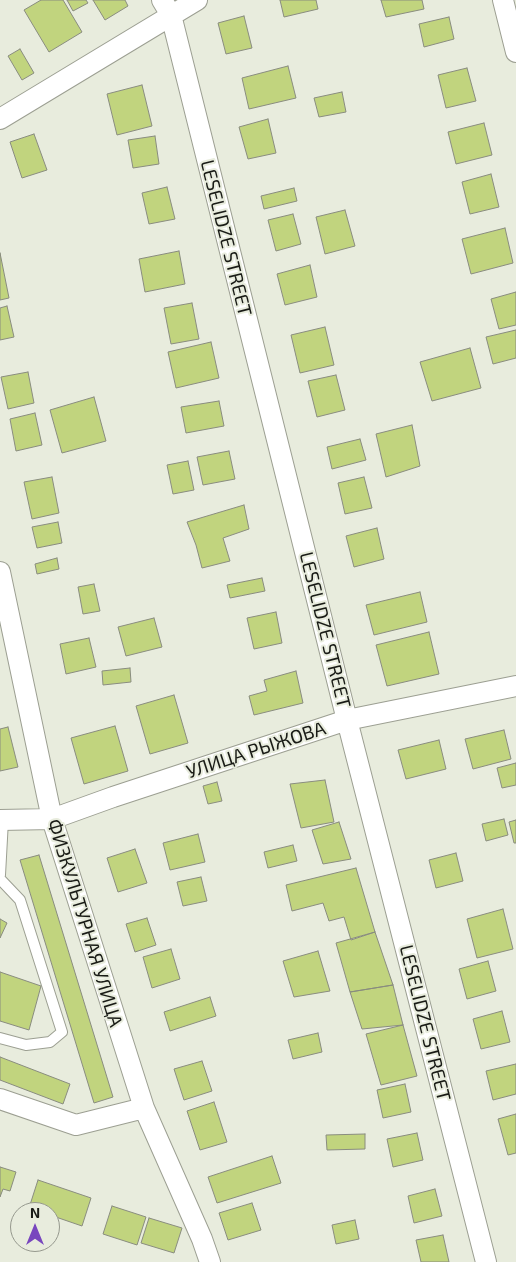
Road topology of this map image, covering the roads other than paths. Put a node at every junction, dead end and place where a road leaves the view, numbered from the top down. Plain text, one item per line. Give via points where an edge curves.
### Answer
1 (197, 0) edge
2 (503, 0) edge
3 (167, 8) edge
4 (516, 52) edge
5 (0, 119) edge
6 (0, 572) edge
7 (516, 686) edge
8 (347, 720) junction
9 (52, 819) junction
10 (1, 820) edge
11 (0, 877) edge
12 (0, 1038) edge
13 (0, 1099) edge
14 (144, 1108) junction
15 (210, 1262) edge
16 (486, 1262) edge

1 - 3 street
2 - 4 street
3 - 5 street
3 - 8 street, LESELIDZE STREET
6 - 9 street, ФИЗКУЛЬТУРНАЯ УЛИЦА
7 - 8 street, УЛИЦА РЫЖОВА
8 - 9 street, УЛИЦА РЫЖОВА
8 - 16 street, LESELIDZE STREET
9 - 10 street, УЛИЦА РЫЖОВА
9 - 14 street, ФИЗКУЛЬТУРНАЯ УЛИЦА
10 - 11 lane
11 - 12 lane via 20,900 62,1032 50,1042 26,1045
13 - 14 street via 76,1125
14 - 15 street, ФИЗКУЛЬТУРНАЯ УЛИЦА

